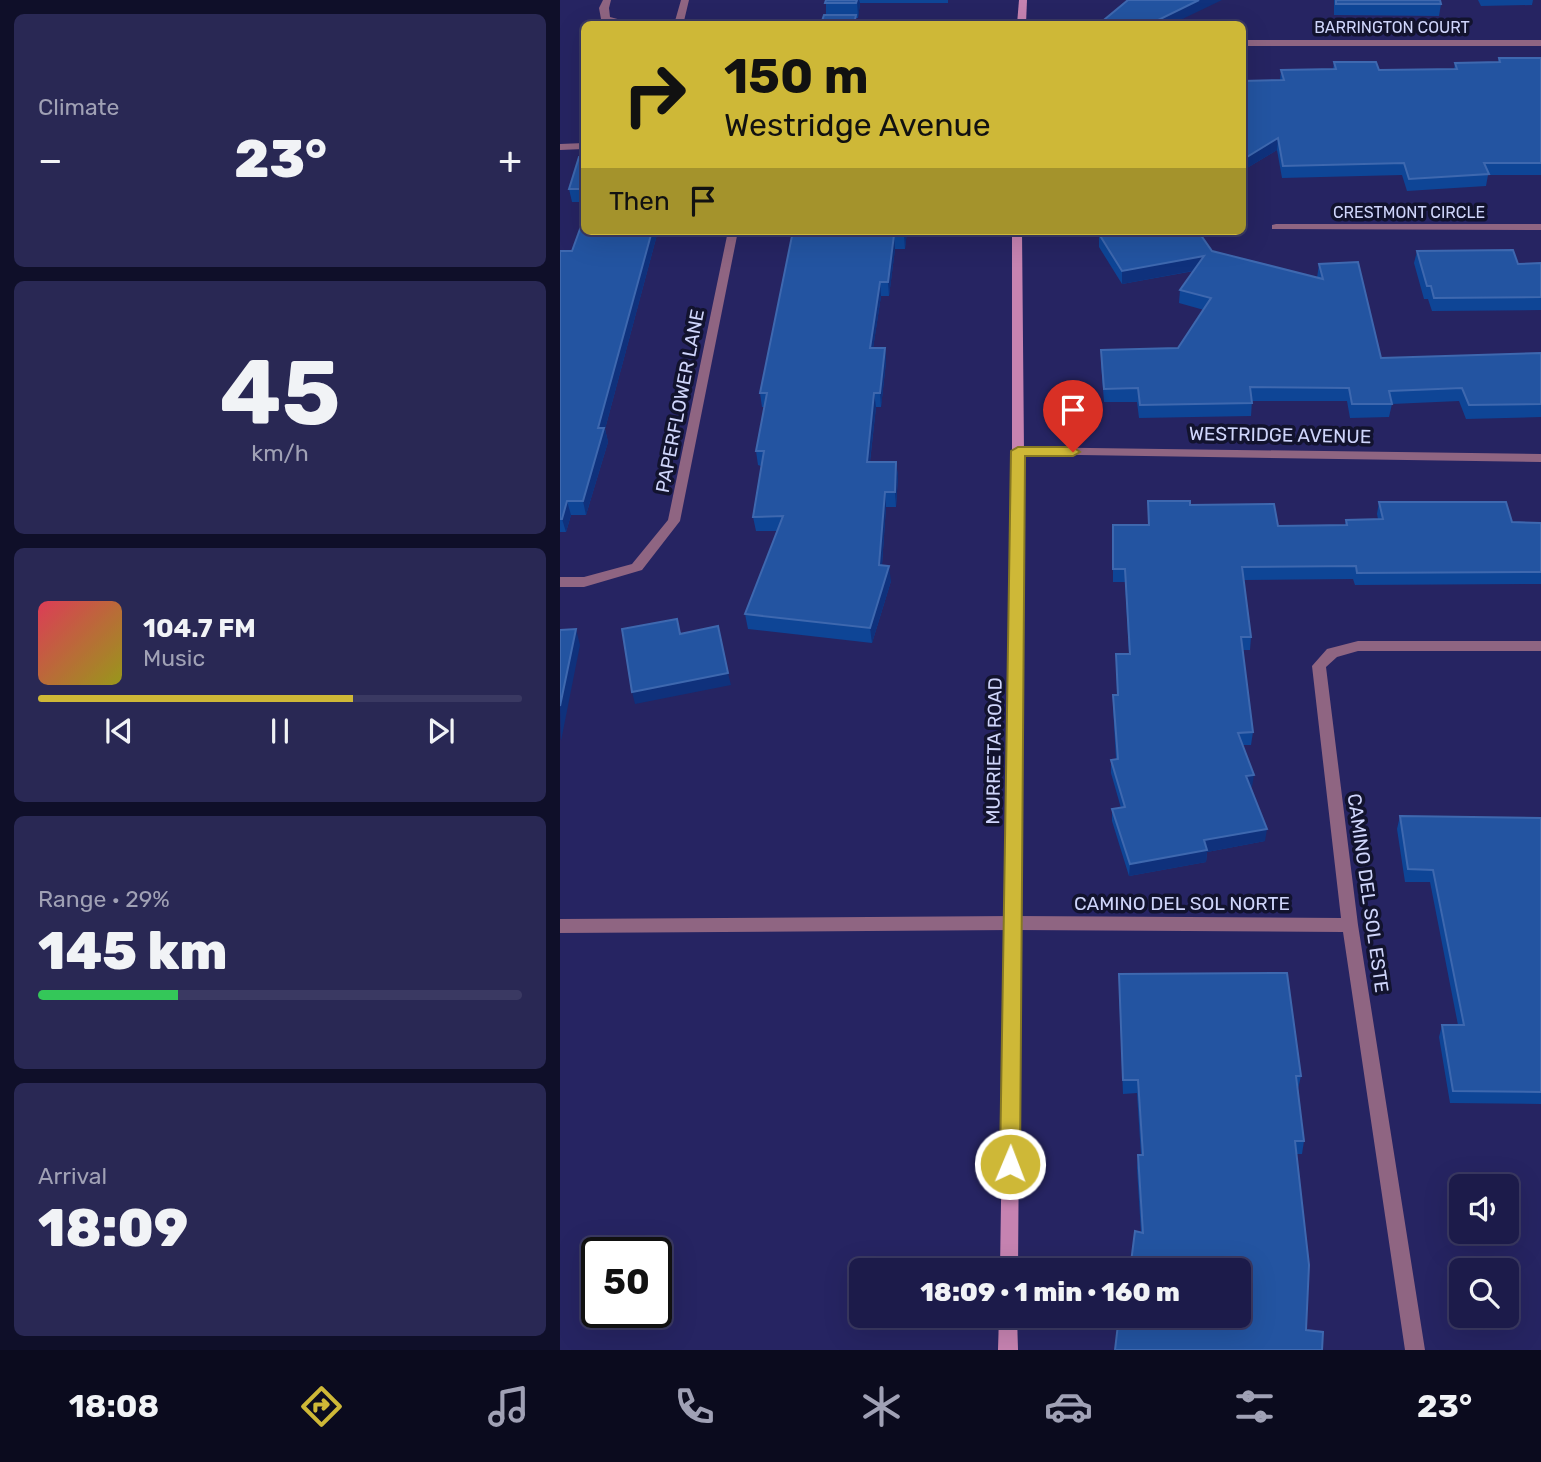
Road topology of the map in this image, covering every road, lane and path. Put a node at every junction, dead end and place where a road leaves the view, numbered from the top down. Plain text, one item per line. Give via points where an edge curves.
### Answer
1 (607, 0) edge
2 (685, 0) edge
3 (1023, 0) edge
4 (614, 21) edge
5 (680, 21) edge
6 (1022, 21) edge
7 (1246, 43) edge
8 (1541, 43) edge
9 (581, 146) edge
10 (560, 147) edge
11 (1276, 227) dead end
12 (1541, 227) edge
13 (732, 235) edge
14 (1017, 235) edge
15 (1018, 451) junction
16 (1541, 457) edge
17 (560, 582) edge
18 (1541, 646) edge
19 (1013, 923) junction
20 (1350, 925) junction
21 (560, 926) edge
22 (1009, 1258) edge
23 (1008, 1328) edge
24 (1008, 1350) edge
25 (1415, 1350) edge

1 - 4 street via 606,19
2 - 5 street
3 - 6 main road
7 - 8 street, BARRINGTON COURT
9 - 10 street
11 - 12 street, CRESTMONT CIRCLE
13 - 17 street, PAPERFLOWER LANE via 674,521 637,567 584,582
14 - 15 main road, MURRIETA ROAD
15 - 16 street, WESTRIDGE AVENUE
15 - 19 main road, MURRIETA ROAD
18 - 20 street, CAMINO DEL SOL ESTE via 1358,646 1332,653 1319,666
19 - 20 street, CAMINO DEL SOL NORTE
19 - 21 street, CAMINO DEL SOL NORTE
19 - 22 main road, MURRIETA ROAD
20 - 25 street, CAMINO DEL SOL ESTE
23 - 24 main road

